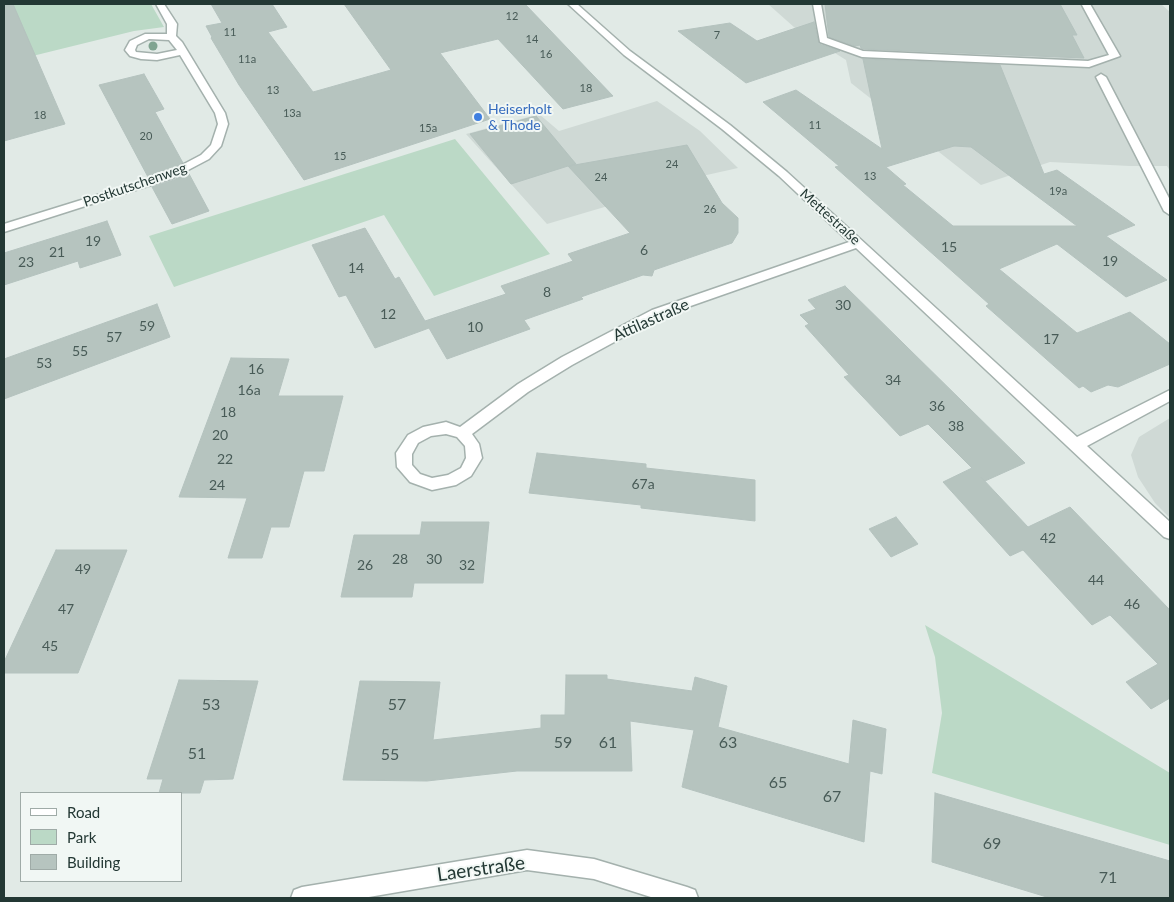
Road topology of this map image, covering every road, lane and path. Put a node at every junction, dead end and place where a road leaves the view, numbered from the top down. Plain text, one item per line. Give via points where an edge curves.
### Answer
1 (160, 4) edge
2 (572, 4) edge
3 (817, 4) edge
4 (1086, 4) edge
5 (171, 37) junction
6 (183, 52) junction
7 (1101, 77) dead end
8 (1170, 211) edge
9 (4, 228) edge
10 (858, 243) junction
11 (1170, 395) edge
12 (462, 433) junction
13 (1076, 445) junction
14 (1170, 532) edge
15 (302, 898) edge
16 (687, 898) edge

1 - 5 street, Postkutschenweg via 172,24
2 - 10 street, Mettestraße via 627,53 726,126
3 - 4 street via 823,40 862,54 1089,64 1115,56
5 - 6 street, Postkutschenweg
5 - 6 street via 139,38 130,50 133,54 157,57
6 - 9 street, Postkutschenweg via 220,113 223,124 216,146 205,157 169,176
7 - 8 street
10 - 12 street, Attilastraße via 657,314 567,361 523,388
10 - 13 street, Mettestraße
11 - 13 street
12 - 12 street via 446,428 428,431 413,439 404,453 405,467 415,478 432,484 451,481 466,472 474,458 472,444
13 - 14 street, Mettestraße
15 - 16 street, Laerstraße via 527,860 594,870

